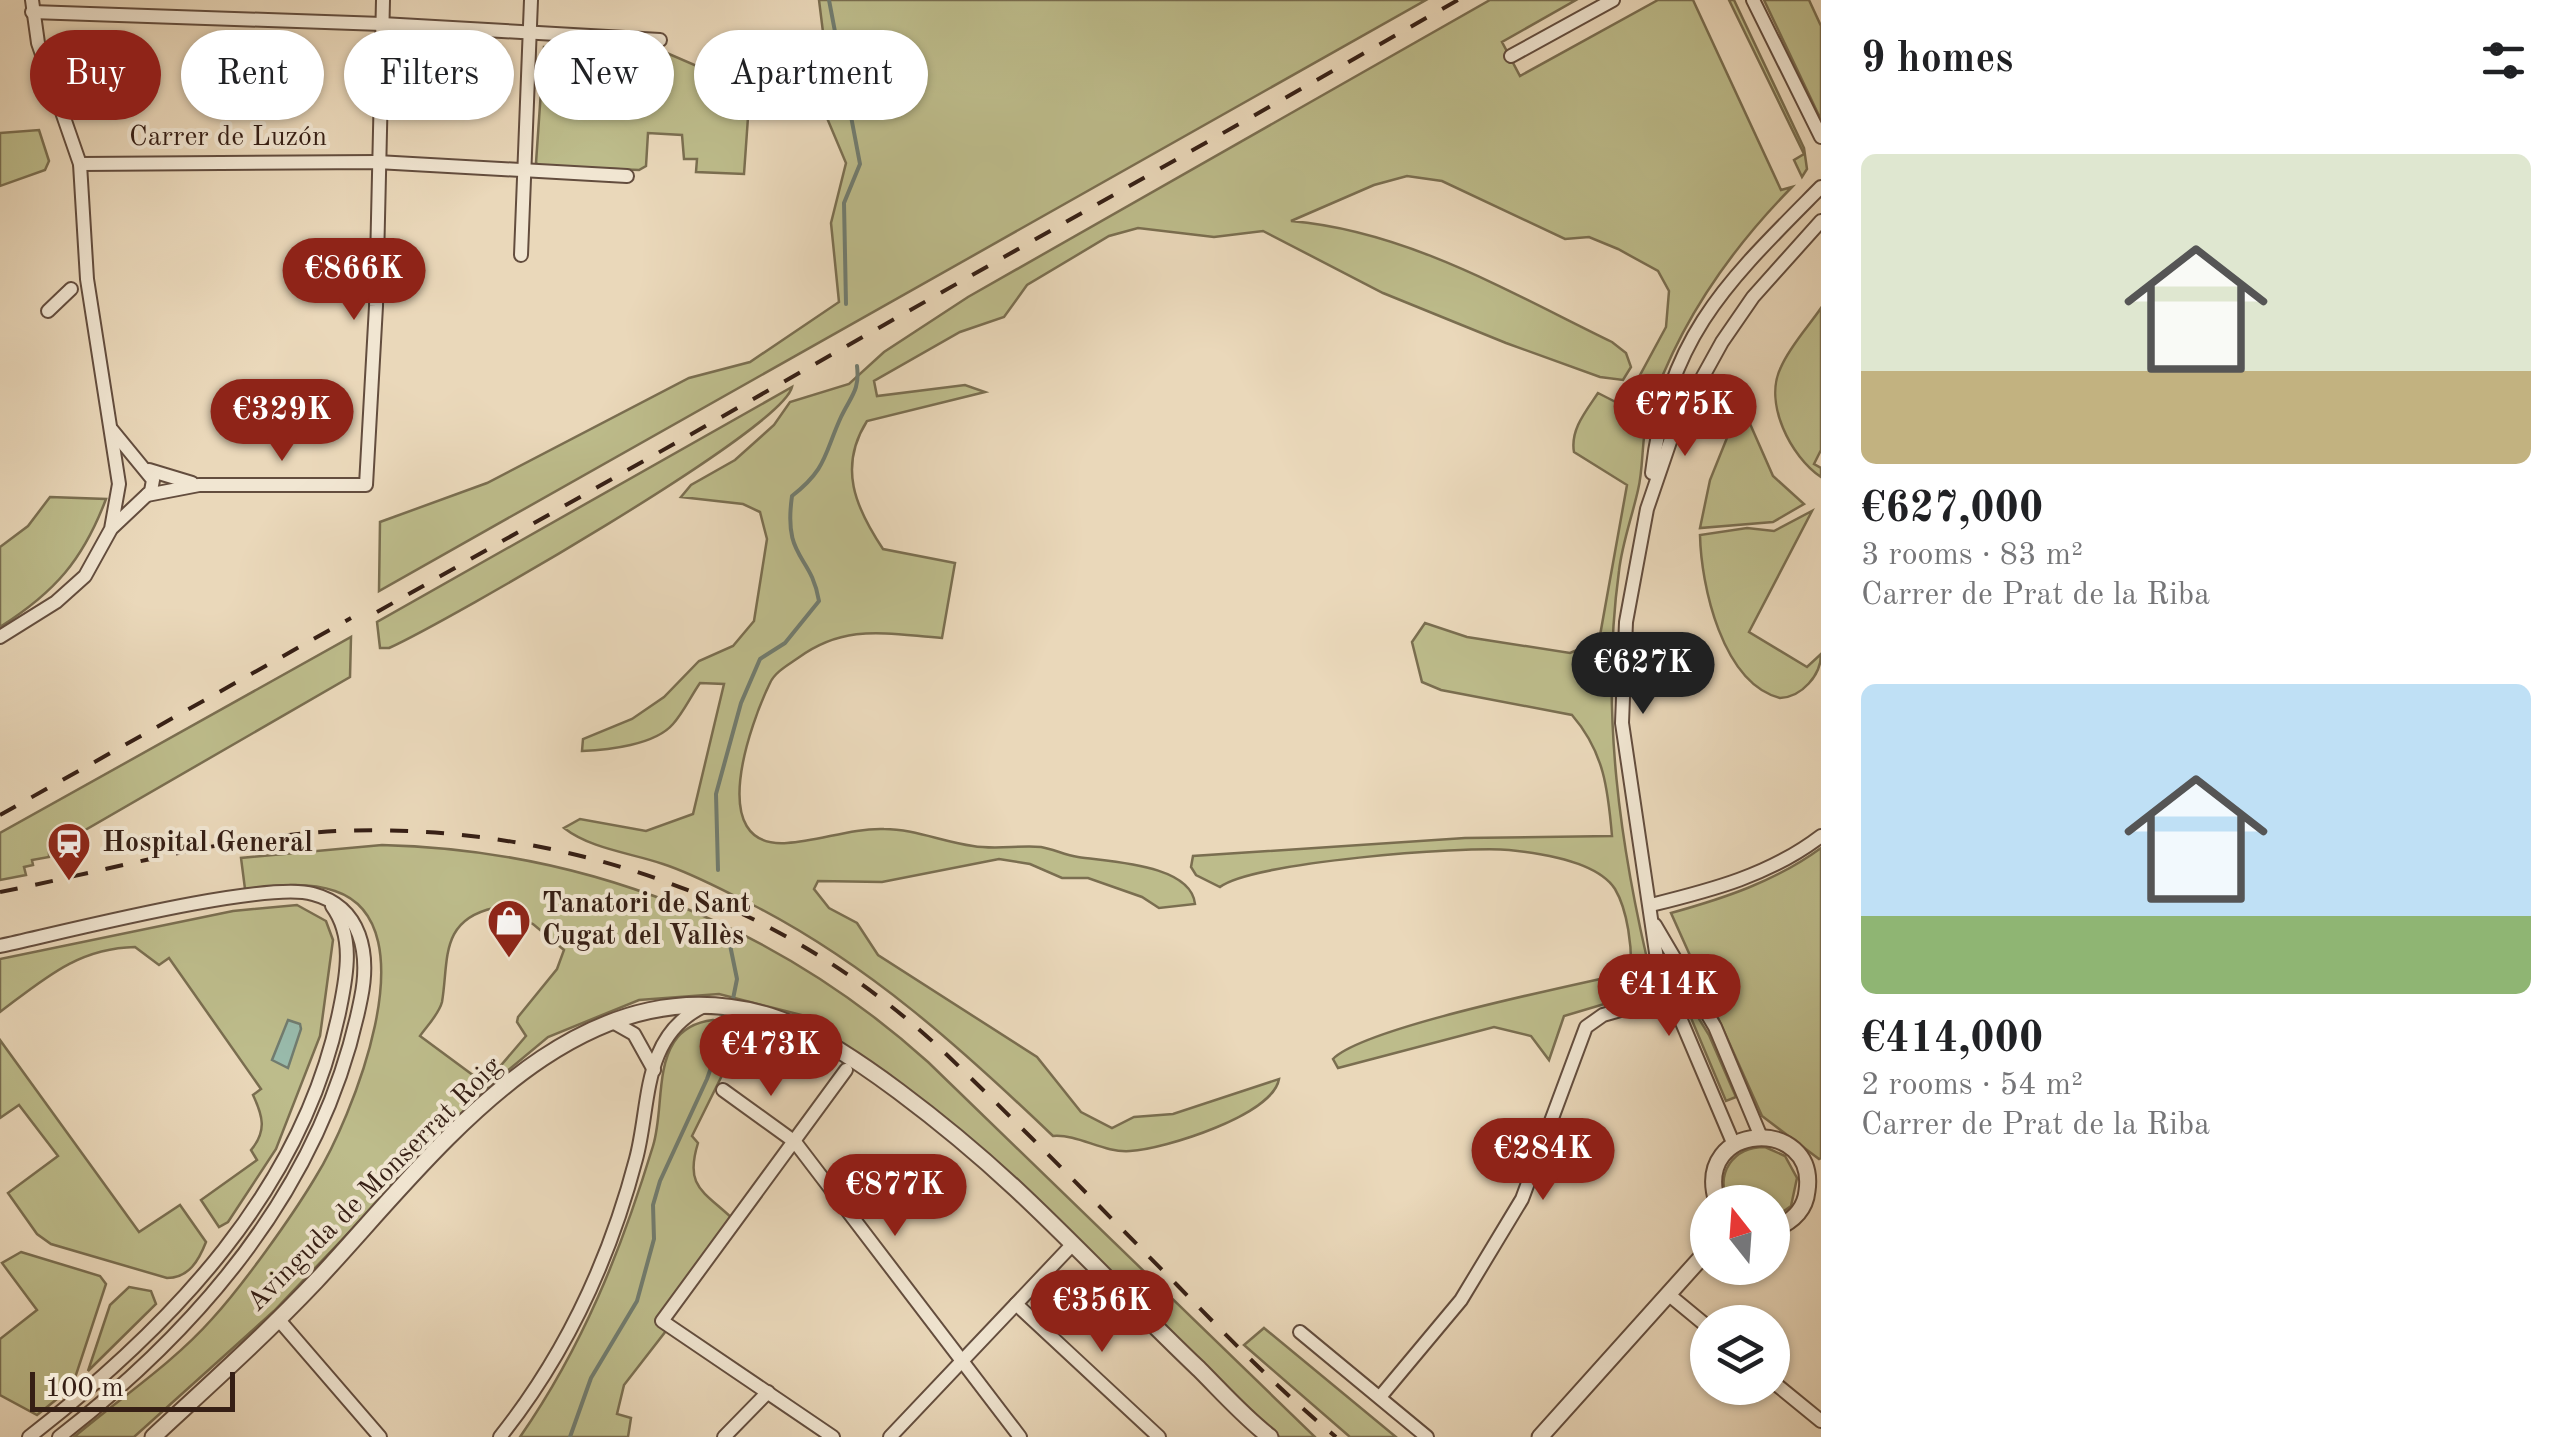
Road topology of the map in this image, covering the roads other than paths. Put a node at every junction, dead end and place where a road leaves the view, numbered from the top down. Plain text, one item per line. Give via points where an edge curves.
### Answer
1 (383, 0) edge
2 (532, 0) edge
3 (1613, 0) edge
4 (1753, 0) edge
5 (32, 6) edge
6 (382, 24) junction
7 (530, 32) junction
8 (534, 32) edge
9 (1511, 56) dead end
10 (1821, 137) edge
11 (377, 162) junction
12 (80, 164) junction
13 (526, 171) junction
14 (627, 176) dead end
15 (1821, 187) edge
16 (1821, 221) edge
17 (522, 255) dead end
18 (71, 289) dead end
19 (48, 312) dead end
20 (111, 428) junction
21 (144, 467) junction
22 (119, 481) junction
23 (199, 484) junction
24 (145, 497) junction
25 (1646, 510) junction
26 (111, 528) junction
27 (0, 637) edge
28 (1821, 836) edge
29 (331, 904) junction
30 (1651, 905) junction
31 (1654, 923) junction
32 (0, 946) edge
33 (1674, 995) junction
34 (711, 1006) junction
35 (611, 1020) junction
36 (846, 1070) dead end
37 (654, 1072) junction
38 (723, 1090) dead end
39 (1761, 1136) junction
40 (795, 1142) junction
41 (1734, 1145) junction
42 (1794, 1150) junction
43 (1821, 1165) edge
44 (1716, 1185) edge
45 (1821, 1186) edge
46 (1806, 1198) junction
47 (1790, 1221) edge
48 (1071, 1246) junction
49 (1690, 1269) edge
50 (1668, 1294) junction
51 (1016, 1304) junction
52 (1690, 1312) edge
53 (278, 1320) junction
54 (1300, 1332) dead end
55 (962, 1361) junction
56 (768, 1392) junction
57 (1790, 1395) edge
58 (1380, 1396) junction
59 (1821, 1421) edge
60 (1264, 1435) edge
61 (29, 1437) edge
62 (59, 1437) edge
63 (152, 1437) edge
64 (380, 1437) edge
65 (500, 1437) edge
66 (724, 1437) edge
67 (833, 1437) edge
68 (890, 1437) edge
69 (1020, 1437) edge
70 (1158, 1437) edge
71 (1427, 1437) edge
72 (1540, 1437) edge

1 - 6 street
2 - 7 street
3 - 9 street
4 - 10 street
5 - 6 street
5 - 12 street
6 - 7 street
6 - 11 street
7 - 8 street
7 - 13 street
11 - 12 street, Carrer de Luzón
11 - 13 street, Carrer de Luzón
11 - 23 street via 366,485
12 - 20 street via 87,279
13 - 14 street, Carrer de Luzón
13 - 17 street
15 - 25 street via 1731,280 1698,327 1663,402
16 - 25 street via 1722,342 1676,427
18 - 19 street
20 - 21 street
20 - 22 street
21 - 22 street via 129,466
21 - 23 street
21 - 24 street via 153,486
22 - 24 street via 127,497
22 - 26 street
23 - 24 street
24 - 26 street
25 - 30 street via 1626,622 1622,723
26 - 27 street via 85,576
28 - 30 street via 1734,884
29 - 32 street via 316,894 268,894
29 - 61 street via 348,953 335,1037 318,1092 270,1188 132,1350
29 - 62 street via 345,911 366,954 352,1041 312,1148 263,1232 213,1291 145,1364
30 - 31 street
31 - 33 street via 1658,966
31 - 39 street via 1715,1027
33 - 41 street
33 - 58 street via 1603,1015 1586,1027 1522,1199 1461,1300
34 - 35 street, Avinguda de Monserrat Roig
34 - 37 street via 678,1023
34 - 48 street, Avinguda de Monserrat Roig via 795,1026 899,1094 1018,1190
35 - 37 street via 634,1034
35 - 53 street, Avinguda de Monserrat Roig via 513,1078
36 - 40 street
37 - 65 street via 636,1158 593,1288 564,1347
38 - 40 street
39 - 41 street
39 - 42 street
40 - 55 street
40 - 56 street via 662,1321
41 - 44 street via 1717,1165
42 - 43 street
42 - 46 street via 1806,1172
45 - 46 street
46 - 47 street
48 - 51 street
48 - 60 street, Avinguda de Monserrat Roig
49 - 50 street
50 - 52 street
50 - 72 street
51 - 55 street
51 - 70 street
53 - 63 street, Avinguda de Monserrat Roig
53 - 64 street
54 - 58 street
55 - 68 street
55 - 69 street
56 - 66 street
56 - 67 street
57 - 59 street
58 - 71 street

